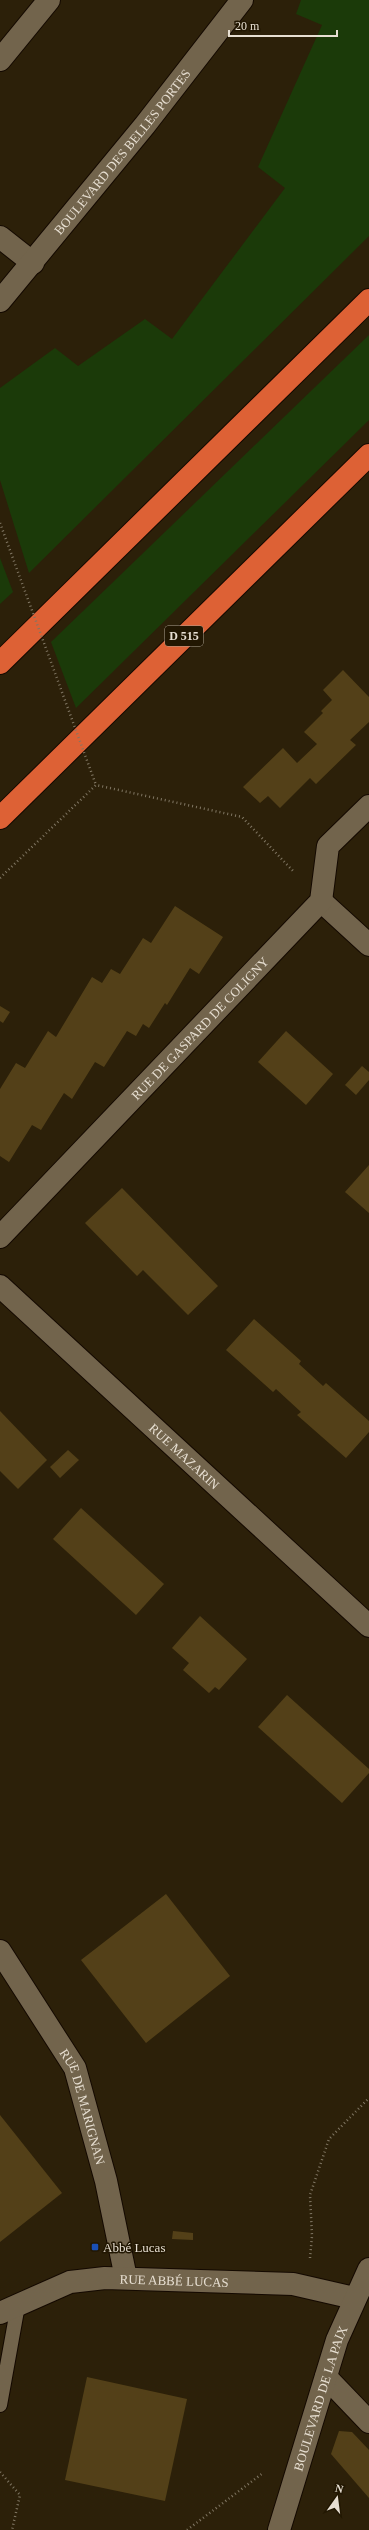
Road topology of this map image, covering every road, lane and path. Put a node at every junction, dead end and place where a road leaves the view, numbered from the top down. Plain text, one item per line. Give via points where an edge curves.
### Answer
1 (49, 0) edge
2 (242, 0) edge
3 (0, 60) edge
4 (0, 237) edge
5 (33, 263) junction
6 (369, 300) edge
7 (0, 301) edge
8 (369, 455) edge
9 (0, 523) edge
10 (0, 663) edge
11 (96, 784) junction
12 (369, 806) edge
13 (0, 818) edge
14 (0, 878) edge
15 (321, 901) junction
16 (369, 946) edge
17 (0, 1237) edge
18 (0, 1286) edge
19 (369, 1626) edge
20 (0, 1951) edge
21 (369, 2098) edge
22 (369, 2269) edge
23 (126, 2278) junction
24 (307, 2288) junction
25 (354, 2298) junction
26 (9, 2309) edge
27 (326, 2377) junction
28 (0, 2405) edge
29 (369, 2422) edge
30 (265, 2471) dead end
31 (0, 2472) edge
32 (12, 2530) edge
33 (187, 2530) edge
34 (279, 2530) edge

1 - 3 street
2 - 5 street, BOULEVARD DES BELLES PORTES
4 - 5 street
5 - 7 street, BOULEVARD DES BELLES PORTES
6 - 10 highway
8 - 13 highway, D 515
9 - 11 path, bridge
11 - 14 path
11 - 15 path via 242,817
12 - 15 street via 328,846
15 - 16 street
15 - 17 street, RUE DE GASPARD DE COLIGNY
18 - 19 street, RUE MAZARIN
20 - 23 street, RUE DE MARIGNAN via 75,2068 106,2181
21 - 24 path via 329,2139 310,2195 312,2236
22 - 25 street, BOULEVARD DE LA PAIX
23 - 24 street, RUE ABBÉ LUCAS via 293,2284
23 - 26 street, RUE ABBÉ LUCAS via 70,2282
24 - 25 street, RUE ABBÉ LUCAS
25 - 27 street, BOULEVARD DE LA PAIX
26 - 28 lane
27 - 29 street
27 - 34 street, BOULEVARD DE LA PAIX
30 - 33 path
31 - 32 path via 20,2495

